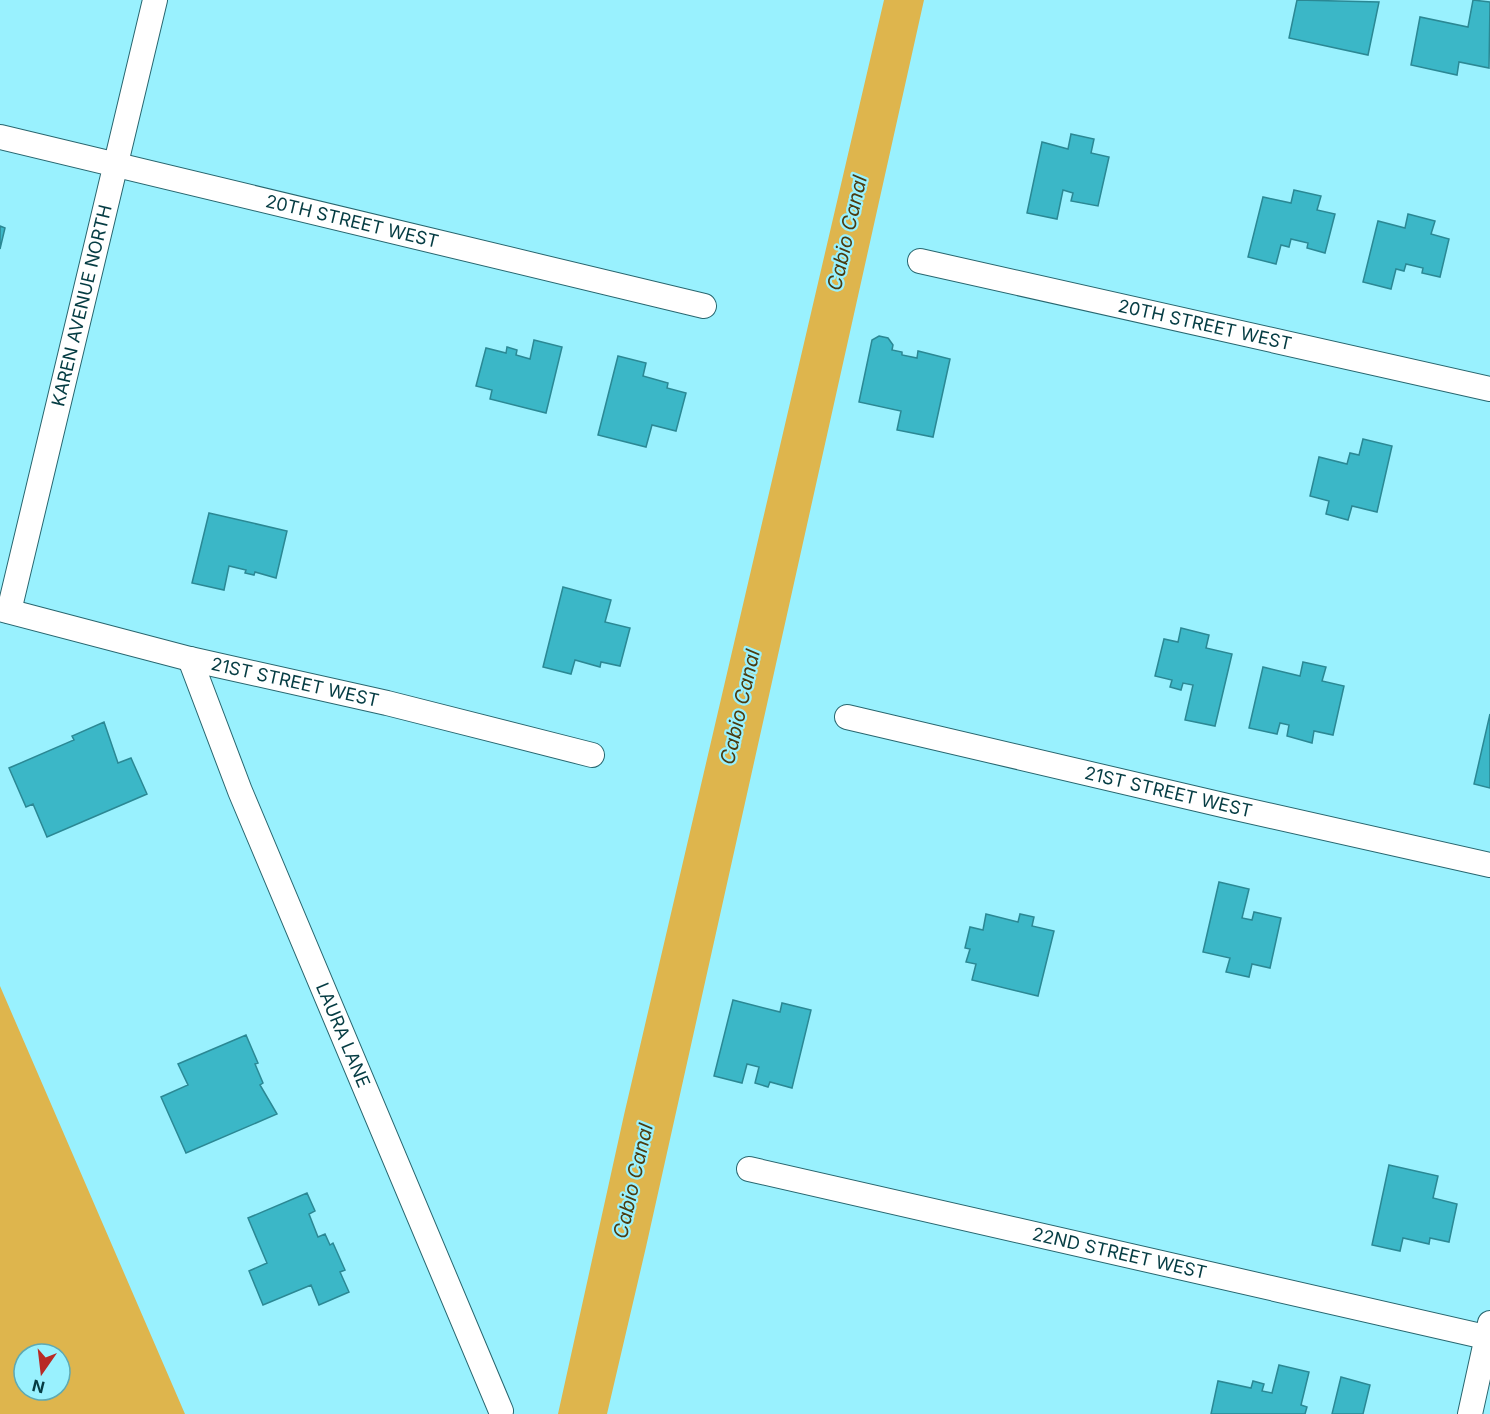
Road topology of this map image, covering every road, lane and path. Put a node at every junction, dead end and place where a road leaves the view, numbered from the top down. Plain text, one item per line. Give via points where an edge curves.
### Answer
1 (155, 0) edge
2 (0, 137) edge
3 (114, 165) junction
4 (920, 261) dead end
5 (704, 306) dead end
6 (1490, 389) edge
7 (4, 610) edge
8 (190, 658) junction
9 (847, 717) dead end
10 (592, 755) dead end
11 (1490, 865) edge
12 (749, 1169) dead end
13 (1489, 1333) edge
14 (501, 1411) dead end
15 (1470, 1414) edge

1 - 3 street, KAREN AVENUE NORTH
2 - 3 street, 20TH STREET WEST
3 - 5 street, 20TH STREET WEST
3 - 7 street, KAREN AVENUE NORTH
4 - 6 street, 20TH STREET WEST
7 - 8 street, 21ST STREET WEST
8 - 10 street, 21ST STREET WEST
8 - 14 street, LAURA LANE via 240,791
9 - 11 street, 21ST STREET WEST
12 - 13 street, 22ND STREET WEST
13 - 15 street

